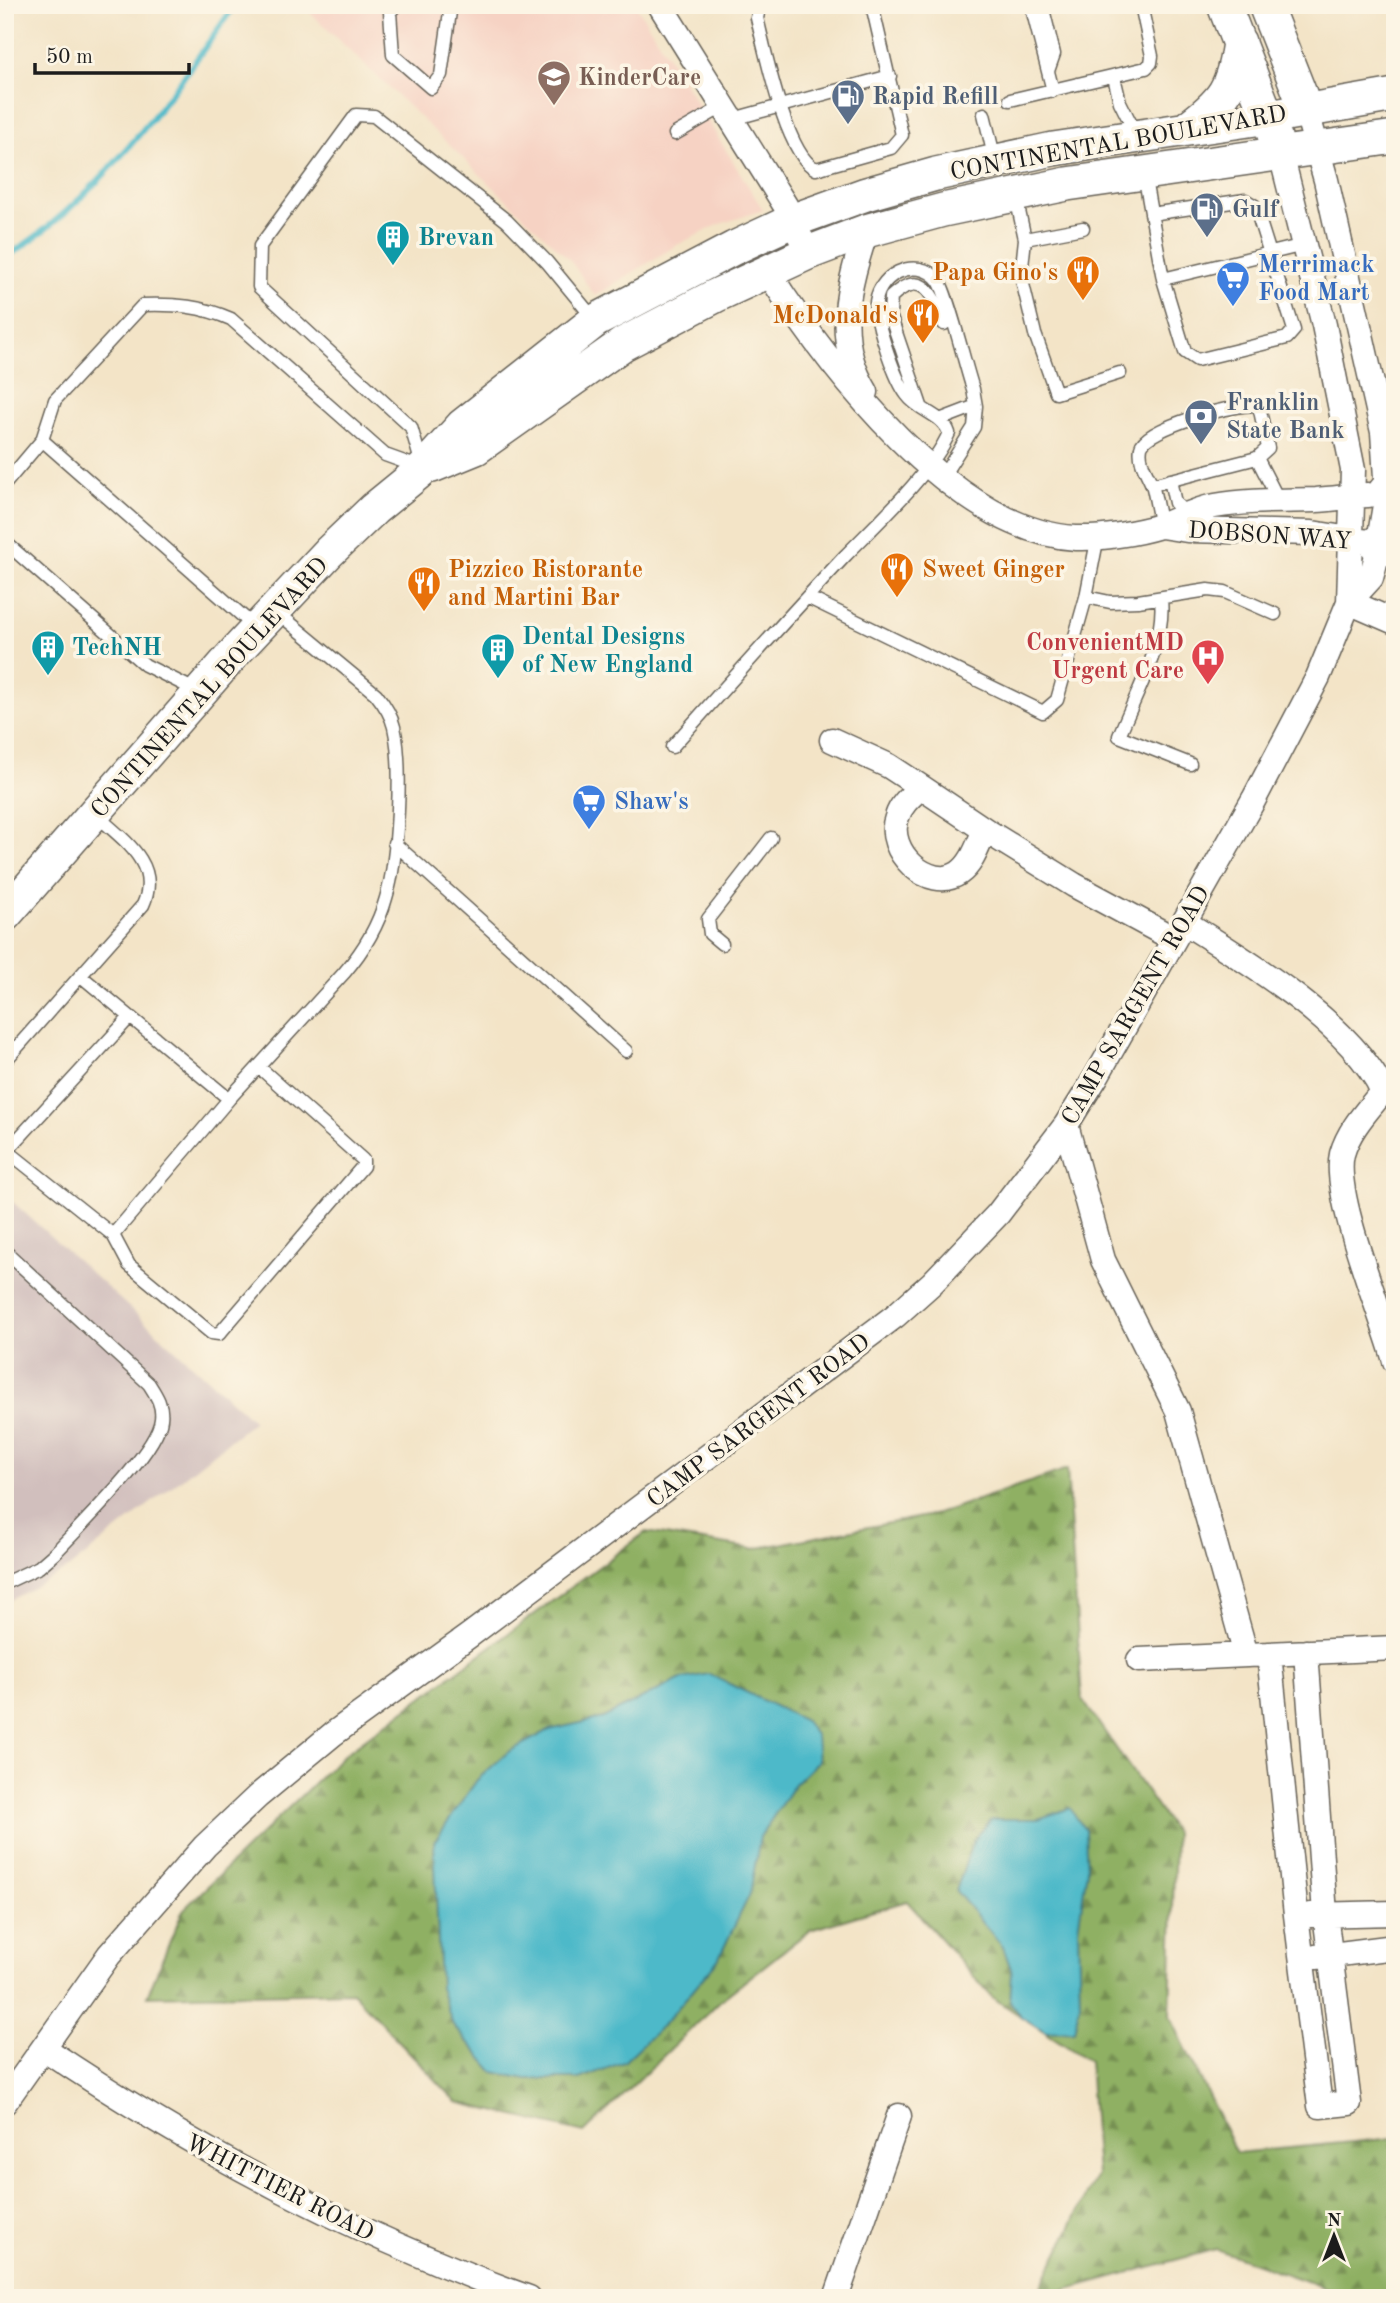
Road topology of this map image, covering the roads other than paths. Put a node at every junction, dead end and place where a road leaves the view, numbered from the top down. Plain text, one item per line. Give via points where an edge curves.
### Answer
1 (396, 5) edge
2 (451, 5) edge
3 (660, 5) edge
4 (761, 5) edge
5 (872, 5) edge
6 (1031, 5) edge
7 (1042, 5) edge
8 (1141, 5) edge
9 (1224, 5) edge
10 (1265, 5) edge
11 (1239, 42) junction
12 (1048, 71) junction
13 (890, 76) junction
14 (1114, 77) junction
15 (1054, 91) junction
16 (1395, 95) edge
17 (1010, 100) dead end
18 (779, 105) junction
19 (1306, 109) junction
20 (728, 113) junction
21 (984, 114) dead end
22 (1269, 117) junction
23 (1185, 129) junction
24 (676, 134) dead end
25 (1137, 136) junction
26 (1395, 138) edge
27 (1318, 148) junction
28 (1281, 154) junction
29 (995, 161) junction
30 (1144, 173) junction
31 (1015, 193) junction
32 (1151, 214) junction
33 (794, 220) junction
34 (1083, 228) dead end
35 (866, 231) junction
36 (1025, 239) junction
37 (1304, 245) junction
38 (808, 253) junction
39 (1273, 254) junction
40 (768, 272) junction
41 (1163, 279) junction
42 (595, 321) junction
43 (1120, 373) dead end
44 (976, 406) junction
45 (942, 419) junction
46 (888, 428) junction
47 (42, 440) junction
48 (1258, 458) junction
49 (424, 469) junction
50 (935, 470) junction
51 (1170, 480) junction
52 (5, 484) edge
53 (1152, 485) junction
54 (1378, 494) edge
55 (1279, 501) junction
56 (1186, 513) junction
57 (1160, 526) junction
58 (1098, 536) junction
59 (5, 542) edge
60 (1375, 543) edge
61 (807, 597) junction
62 (1086, 597) junction
63 (1161, 599) junction
64 (1349, 602) junction
65 (1275, 614) dead end
66 (265, 618) junction
67 (1395, 622) edge
68 (199, 692) junction
69 (832, 740) dead end
70 (672, 747) dead end
71 (1189, 765) dead end
72 (921, 787) junction
73 (95, 814) junction
74 (985, 830) junction
75 (771, 838) dead end
76 (394, 843) junction
77 (6, 912) edge
78 (1179, 930) junction
79 (722, 944) dead end
80 (80, 976) junction
81 (130, 1017) junction
82 (626, 1051) dead end
83 (5, 1061) edge
84 (259, 1067) junction
85 (1389, 1092) edge
86 (229, 1099) junction
87 (1066, 1125) junction
88 (6, 1150) edge
89 (113, 1235) junction
90 (5, 1251) edge
91 (1395, 1361) edge
92 (5, 1583) edge
93 (1395, 1648) edge
94 (1306, 1652) junction
95 (1258, 1654) junction
96 (1139, 1660) dead end
97 (1395, 1913) edge
98 (1325, 1914) junction
99 (1296, 1915) junction
100 (1395, 1947) edge
101 (1331, 1955) junction
102 (1301, 1959) junction
103 (45, 2049) junction
104 (5, 2102) edge
105 (899, 2116) dead end
106 (529, 2298) edge
107 (836, 2298) edge

1 - 2 lane via 390,12 393,55 431,88 441,75
3 - 20 street
4 - 18 lane via 757,18
5 - 13 lane
6 - 12 lane
7 - 12 lane via 1054,54
8 - 14 lane via 1152,63
9 - 11 main road
10 - 19 main road
11 - 22 main road
11 - 23 main road via 1235,69 1223,98
12 - 15 lane
13 - 18 lane
13 - 18 lane via 901,125 898,142 825,169 803,160
14 - 15 lane
14 - 25 lane
15 - 17 lane
16 - 19 main road, CONTINENTAL BOULEVARD
18 - 20 lane
19 - 22 main road, CONTINENTAL BOULEVARD
19 - 27 street, CAMP SARGENT ROAD
20 - 24 lane
20 - 33 street
21 - 29 lane
22 - 23 main road, CONTINENTAL BOULEVARD
22 - 28 main road
23 - 25 main road, CONTINENTAL BOULEVARD
25 - 29 main road, CONTINENTAL BOULEVARD
26 - 27 main road, CONTINENTAL BOULEVARD
27 - 28 main road, CONTINENTAL BOULEVARD
27 - 54 street, CAMP SARGENT ROAD via 1383,432
28 - 30 main road, CONTINENTAL BOULEVARD
28 - 37 street, CAMP SARGENT ROAD
29 - 33 main road, CONTINENTAL BOULEVARD via 866,194
30 - 31 main road, CONTINENTAL BOULEVARD
30 - 32 lane
31 - 35 main road, CONTINENTAL BOULEVARD
31 - 36 lane
32 - 39 lane via 1245,200 1255,206
32 - 41 lane
33 - 38 street
33 - 42 main road, CONTINENTAL BOULEVARD
34 - 36 lane
35 - 38 main road, CONTINENTAL BOULEVARD
35 - 46 street, DOBSON WAY via 848,287 844,332 854,373
36 - 43 lane via 1021,276 1056,393
37 - 39 lane
37 - 54 street, CAMP SARGENT ROAD via 1353,470
38 - 40 main road, CONTINENTAL BOULEVARD
39 - 41 lane
39 - 41 lane via 1294,330 1287,338 1197,360 1185,352
40 - 46 street, DOBSON WAY via 839,375
40 - 49 main road, CONTINENTAL BOULEVARD via 623,344 476,448
42 - 49 main road, CONTINENTAL BOULEVARD via 462,425
42 - 49 lane via 547,261 507,221 374,116 356,115 260,246 259,287 411,427
44 - 45 lane
44 - 45 lane via 940,283 921,270 888,276 880,285 876,311 895,372 906,395 922,410
44 - 50 lane via 974,426
45 - 50 lane via 949,433
46 - 50 street, DOBSON WAY
47 - 49 lane via 54,400 143,305 178,304 207,309 231,320 385,455
47 - 52 lane
47 - 66 lane
48 - 51 lane
48 - 53 lane via 1268,448 1262,412 1259,406 1236,406 1148,436 1140,454
48 - 55 lane
49 - 66 main road, CONTINENTAL BOULEVARD via 374,509
50 - 58 street, DOBSON WAY via 993,510 1027,526 1059,536
50 - 61 lane via 919,478
51 - 53 lane
51 - 56 lane via 1175,503
53 - 57 lane
54 - 55 street, DOBSON WAY
54 - 60 street, CAMP SARGENT ROAD
54 - 60 street, CAMP SARGENT ROAD
55 - 56 street, DOBSON WAY
56 - 57 street, DOBSON WAY
57 - 58 street, DOBSON WAY
57 - 60 street, DOBSON WAY via 1312,533
58 - 62 lane
59 - 68 lane via 145,665
60 - 64 street, CAMP SARGENT ROAD via 1371,578
61 - 62 lane via 1043,712 1057,700
61 - 70 lane
62 - 63 lane
63 - 65 lane via 1209,590 1225,592
63 - 71 lane via 1159,636 1119,736
64 - 67 street
64 - 78 street, CAMP SARGENT ROAD via 1318,677
66 - 68 main road, CONTINENTAL BOULEVARD
66 - 76 lane via 376,694 388,710 394,726 398,777
68 - 73 main road, CONTINENTAL BOULEVARD
69 - 72 street via 889,766
72 - 74 street
72 - 74 street via 896,819 898,848 911,866 933,875 959,873 973,857
73 - 77 main road, CONTINENTAL BOULEVARD
73 - 80 lane via 140,856 148,894
74 - 78 street via 1074,885
75 - 79 lane via 708,919 709,934
76 - 82 lane
76 - 84 lane via 387,897 362,951
78 - 85 street via 1301,1002 1373,1069
78 - 87 street, CAMP SARGENT ROAD via 1127,1027
80 - 81 lane
80 - 83 lane
81 - 86 lane
81 - 88 lane
84 - 86 lane
84 - 89 lane via 363,1160 363,1166 219,1334 211,1333 129,1265
85 - 91 street via 1351,1132 1342,1155 1340,1179
86 - 89 lane
87 - 95 street via 1103,1260 1178,1410
87 - 103 street, CAMP SARGENT ROAD via 998,1214 895,1316 333,1734 258,1796 156,1899 109,1955
88 - 89 lane
90 - 92 lane via 149,1384 160,1401 162,1420 141,1458 54,1553 39,1567
93 - 94 street
94 - 95 street
94 - 98 street
95 - 96 street
95 - 99 street
97 - 98 street
98 - 99 street
98 - 101 street
99 - 102 street
100 - 101 street
101 - 102 street
101 - 102 street via 1349,2103 1320,2106
103 - 104 street, CAMP SARGENT ROAD
103 - 106 street, WHITTIER ROAD via 244,2172 351,2226
105 - 107 street

